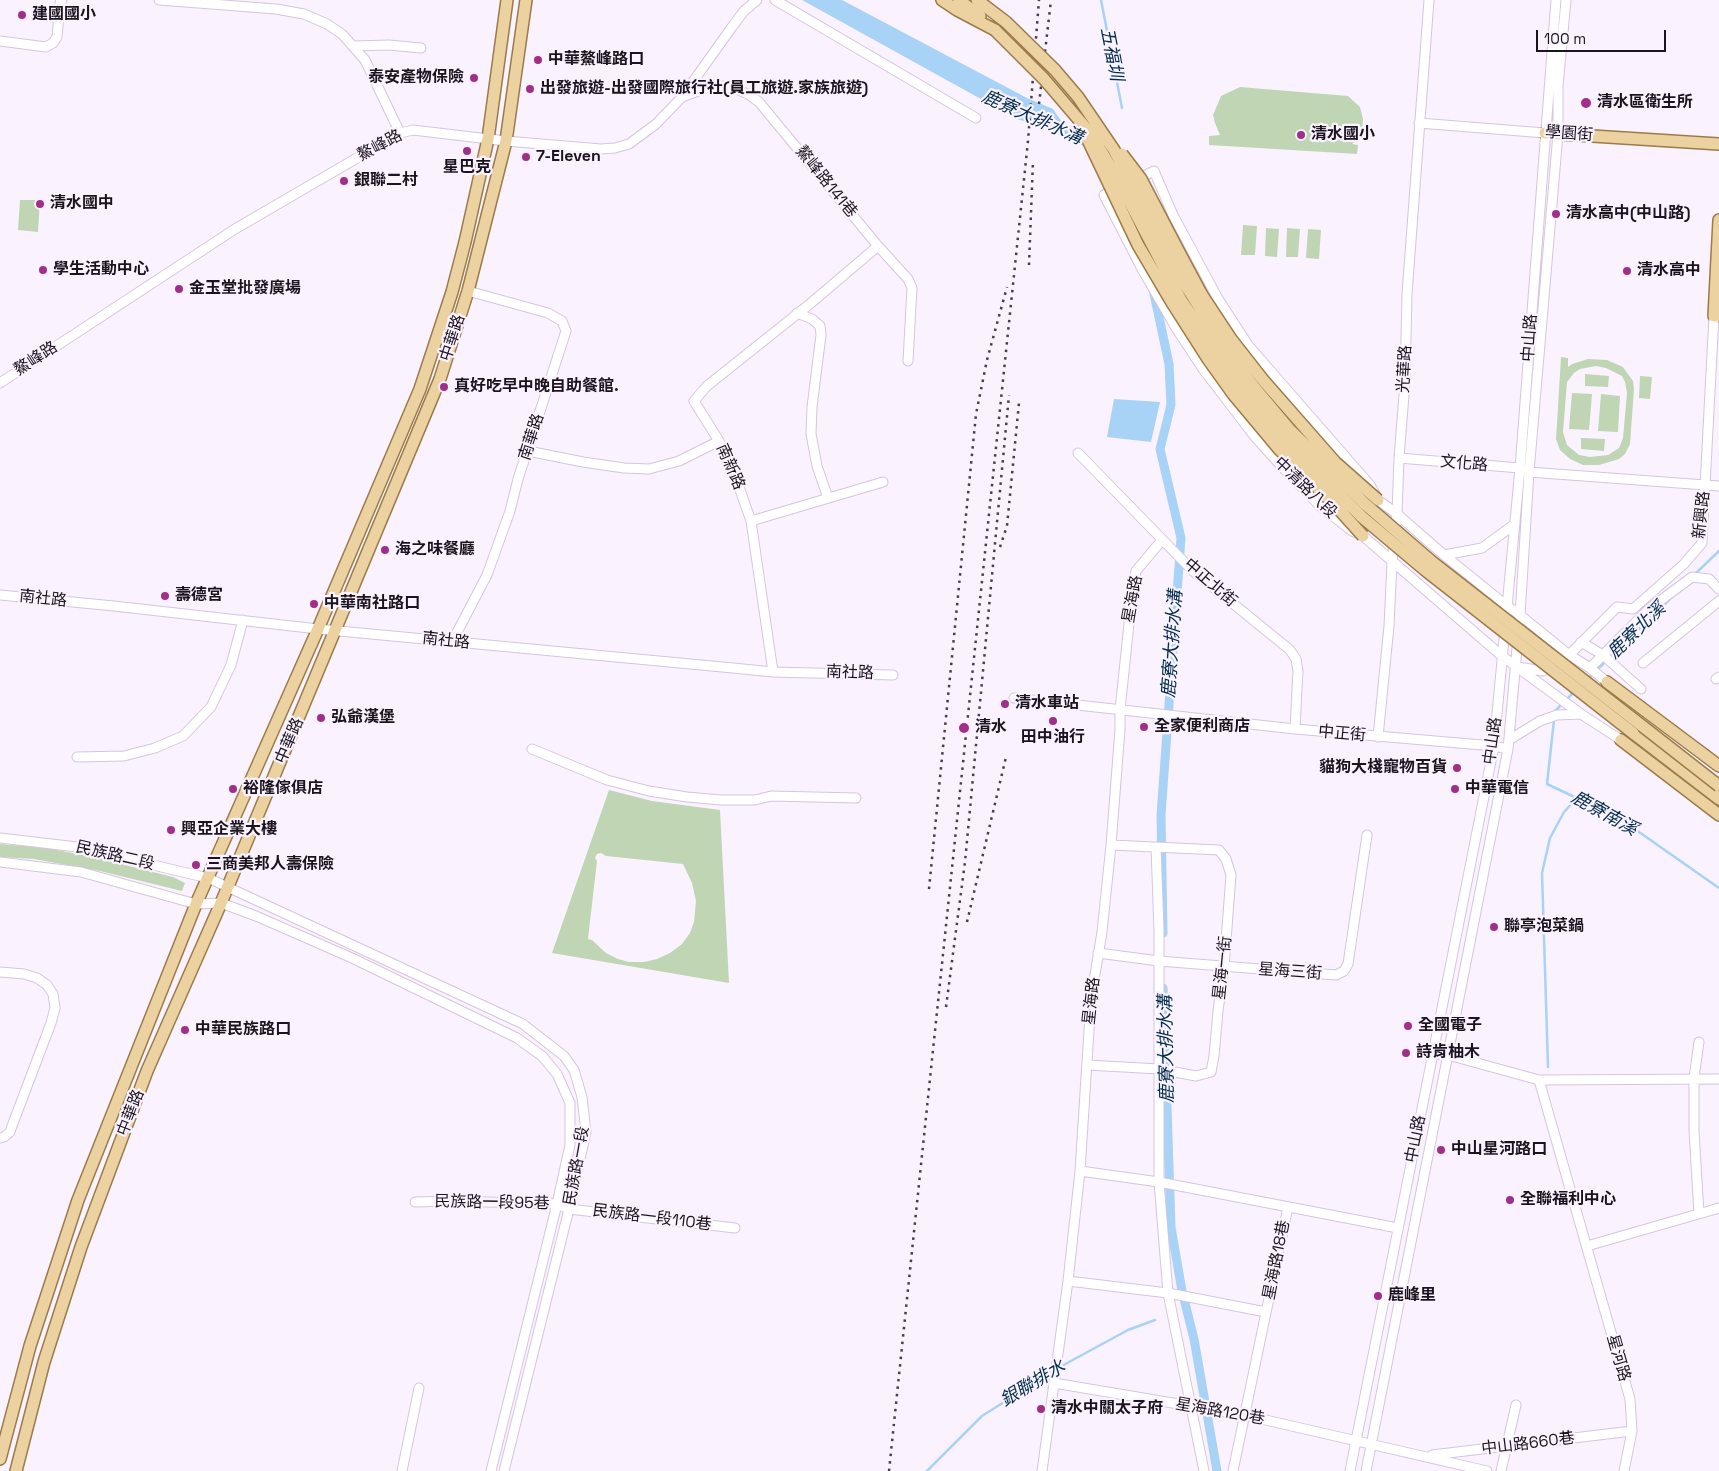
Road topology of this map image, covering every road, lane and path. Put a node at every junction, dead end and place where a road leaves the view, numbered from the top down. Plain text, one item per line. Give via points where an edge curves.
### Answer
1 (62, 0) edge
2 (158, 0) edge
3 (507, 0) edge
4 (526, 0) edge
5 (757, 0) edge
6 (776, 0) edge
7 (942, 0) edge
8 (959, 0) edge
9 (977, 0) edge
10 (990, 0) edge
11 (1429, 0) edge
12 (1556, 0) edge
13 (1566, 0) edge
14 (1006, 22) junction
15 (995, 30) junction
16 (0, 41) edge
17 (354, 46) junction
18 (421, 48) dead end
19 (682, 97) junction
20 (976, 118) dead end
21 (1082, 124) junction
22 (1419, 124) junction
23 (1102, 131) junction
24 (1546, 133) junction
25 (400, 134) junction
26 (1558, 134) junction
27 (488, 138) junction
28 (506, 141) junction
29 (1719, 144) edge
30 (1719, 220) edge
31 (878, 246) junction
32 (468, 291) junction
33 (797, 313) junction
34 (1716, 316) edge
35 (908, 361) dead end
36 (0, 383) edge
37 (719, 441) junction
38 (528, 451) junction
39 (1078, 453) dead end
40 (1399, 458) junction
41 (1520, 468) junction
42 (1529, 472) junction
43 (883, 482) dead end
44 (1705, 484) junction
45 (1719, 486) edge
46 (828, 498) junction
47 (1378, 501) junction
48 (1397, 514) junction
49 (751, 521) junction
50 (1515, 524) junction
51 (1363, 536) junction
52 (1162, 540) junction
53 (1444, 555) junction
54 (1392, 562) junction
55 (1719, 589) edge
56 (0, 595) edge
57 (1719, 601) edge
58 (1507, 606) junction
59 (1520, 615) junction
60 (243, 620) junction
61 (318, 629) junction
62 (336, 630) junction
63 (452, 642) junction
64 (1581, 642) junction
65 (1568, 654) junction
66 (1603, 655) junction
67 (1502, 656) junction
68 (1643, 664) dead end
69 (1515, 667) junction
70 (1590, 668) junction
71 (773, 672) junction
72 (893, 675) dead end
73 (1607, 682) joint
74 (1641, 689) dead end
75 (1014, 698) dead end
76 (1120, 710) junction
77 (1581, 714) junction
78 (1295, 729) junction
79 (1378, 737) junction
80 (1621, 740) joint
81 (1509, 744) junction
82 (1494, 746) junction
83 (532, 749) dead end
84 (77, 757) dead end
85 (1719, 766) edge
86 (1719, 786) edge
87 (856, 798) dead end
88 (1719, 799) edge
89 (1719, 815) edge
90 (1367, 835) dead end
91 (0, 838) edge
92 (1111, 845) junction
93 (1156, 847) junction
94 (0, 862) edge
95 (208, 878) junction
96 (228, 886) junction
97 (221, 903) junction
98 (196, 904) junction
99 (1098, 953) junction
100 (1159, 961) junction
101 (1224, 967) junction
102 (0, 972) edge
103 (1699, 1042) dead end
104 (1433, 1054) junction
105 (1448, 1055) junction
106 (1087, 1065) junction
107 (1159, 1069) junction
108 (1694, 1078) junction
109 (1719, 1079) edge
110 (1539, 1080) junction
111 (0, 1138) edge
112 (1080, 1171) junction
113 (1159, 1182) junction
114 (415, 1202) dead end
115 (557, 1204) junction
116 (1288, 1207) junction
117 (1719, 1208) edge
118 (569, 1209) junction
119 (1699, 1214) junction
120 (735, 1228) dead end
121 (1398, 1228) junction
122 (1587, 1246) junction
123 (1068, 1281) junction
124 (1168, 1293) junction
125 (1266, 1312) junction
126 (1054, 1383) junction
127 (419, 1388) dead end
128 (1516, 1405) dead end
129 (1190, 1407) junction
130 (1244, 1415) junction
131 (1632, 1431) junction
132 (1356, 1441) junction
133 (1372, 1444) junction
134 (1507, 1446) junction
135 (1423, 1456) junction
136 (0, 1459) edge
137 (16, 1471) edge
138 (402, 1471) edge
139 (491, 1471) edge
140 (504, 1471) edge
141 (1042, 1471) edge
142 (1204, 1471) edge
143 (1233, 1471) edge
144 (1350, 1471) edge
145 (1366, 1471) edge
146 (1486, 1471) edge
147 (1500, 1471) edge
148 (1624, 1471) edge

1 - 16 street via 54,43 46,47
2 - 17 street via 276,8 304,14 327,24
3 - 27 main road, 中華路
4 - 28 main road, 中華路
5 - 19 street, 鰲峰路 via 744,11
6 - 20 street
7 - 15 main road
8 - 15 main road
9 - 14 main road
10 - 14 main road via 1002,11
11 - 22 street, 光華路
12 - 24 street, 中山路
13 - 26 street, 中山路 via 1558,86
14 - 23 main road, bridge via 1055,70
15 - 21 main road, bridge via 1044,79
17 - 18 street
17 - 25 street via 365,60
19 - 28 street, 鰲峰路 via 644,134 615,148
19 - 31 street, 鰲峰路141巷 via 714,85 731,87 759,102
21 - 51 main road, bridge via 1138,244 1208,359 1279,450
21 - 88 main road, bridge via 1116,176 1181,300 1235,379 1281,436 1362,517 1425,570
22 - 24 street, 學園街
22 - 40 street, 光華路
23 - 47 main road, bridge via 1141,179 1202,295 1231,339 1335,462
23 - 86 main road, bridge via 1183,281 1223,345 1290,430 1431,561
24 - 26 main road, 學園街
24 - 41 street, 中山路
25 - 27 street, 鰲峰路 via 413,130
25 - 36 street, 鰲峰路 via 235,229
26 - 29 main road, 學園街
26 - 42 street, 中山路
27 - 28 street, 鰲峰路
27 - 61 main road, 中華路 via 454,284 420,389
28 - 32 main road, 中華路
30 - 34 main road, 新興路
31 - 33 street
31 - 35 street, 鰲峰路141巷 via 912,288
32 - 38 street, 南華路 via 548,313 562,321 566,331
32 - 62 main road, 中華路 via 440,379
33 - 37 street, 南新路 via 707,386 694,401
33 - 46 street via 820,326 811,434
34 - 44 street, 新興路
37 - 38 street via 679,461 649,469 583,462
37 - 49 street, 南新路
38 - 63 street, 南華路 via 487,575
39 - 52 street, 中正北街
40 - 41 street, 文化路
40 - 48 street, 光華路
41 - 42 street, 文化路
41 - 50 street, 中山路
42 - 44 street
42 - 59 street, 中山路
43 - 46 street
44 - 45 street
44 - 64 street, 新興路 via 1702,543 1684,564 1633,609 1616,607
46 - 49 street
47 - 48 street
47 - 51 street, 中清路八段 via 1370,485 1248,345 1173,215 1154,171 1104,195 1166,311 1255,437 1320,506
48 - 53 street
48 - 54 street, 光華路
49 - 71 street, 南新路
50 - 53 street via 1482,548
50 - 58 street, 中山路
51 - 54 street, 中清路八段
52 - 76 street, 星海路 via 1136,571
52 - 78 street, 中正北街 via 1193,571 1290,650 1298,671
53 - 58 street
54 - 67 street, 中清路八段
54 - 79 street, 光華路 via 1390,626
55 - 66 street via 1709,579 1692,577 1649,609
56 - 60 street, 南社路
57 - 68 street
58 - 59 street
58 - 67 street, 中山路
59 - 65 street
59 - 69 street, 中山路
60 - 61 street, 南社路
60 - 84 street via 231,665 211,707 183,736 124,756
61 - 62 street, 南社路
61 - 95 main road, 中華路
62 - 63 street, 南社路
62 - 96 main road, 中華路
63 - 71 street, 南社路
64 - 65 street, 新興路
64 - 66 street
65 - 69 street, 新興路 via 1564,660 1543,671
65 - 70 street
66 - 70 street
66 - 74 street
67 - 69 street, 中清路八段
67 - 82 street, 中山路
69 - 77 street, 中清路八段
69 - 81 street, 中山路
70 - 73 street
71 - 72 street, 南社路
73 - 85 main road
75 - 76 street
76 - 78 street, 中正街
76 - 92 street, 星海路
77 - 80 street, 中清路八段
77 - 81 street via 1540,720
78 - 79 street, 中正街
79 - 82 street, 中正街
80 - 89 main road
81 - 82 street, 中正街
81 - 105 street, 中山路
82 - 104 street, 中山路
83 - 87 street via 607,780 686,797 747,800 771,796
90 - 101 street, 星海三街 via 1348,964 1344,971 1336,975
91 - 95 street, 民族路二段 via 78,847
92 - 93 street, 星海一街
92 - 99 street, 星海路
93 - 100 street
93 - 101 street, 星海一街 via 1219,850 1226,859 1230,875
94 - 98 street, 民族路二段 via 81,872
95 - 96 street, 民族路二段
95 - 98 main road, 中華路
96 - 97 main road, 中華路
96 - 118 street, 民族路一段 via 523,1024 564,1056 574,1070 586,1132
97 - 98 street, 民族路二段
97 - 115 street, 民族路一段 via 352,958 517,1038 542,1056 557,1074 570,1103 570,1145
97 - 137 main road, 中華路 via 147,1071 81,1247 44,1362
98 - 136 main road, 中華路 via 78,1200 30,1346
99 - 100 street, 星海三街
99 - 106 street, 星海路
100 - 101 street, 星海三街
100 - 107 street
101 - 107 street, 星海一街 via 1211,1072 1196,1076
102 - 111 street via 24,974 48,985 55,1008 10,1132
103 - 108 street
104 - 105 street
104 - 121 street, 中山路
105 - 110 street
105 - 133 street, 中山路
106 - 107 street, 星海一街
106 - 112 street, 星海路
107 - 113 street
108 - 109 street
108 - 110 street
108 - 119 street
110 - 122 street, 星河路
112 - 113 street
112 - 123 street, 星海路
113 - 116 street
113 - 124 street
114 - 115 street, 民族路一段95巷
115 - 118 street, 民族路一段95巷
115 - 139 street, 民族路一段
116 - 121 street
116 - 125 street, 星海路18巷
117 - 119 street
118 - 120 street, 民族路一段110巷
118 - 140 street, 民族路一段
119 - 122 street
121 - 132 street, 中山路
122 - 131 street, 星河路 via 1630,1399
123 - 124 street
123 - 126 street, 星海路
124 - 125 street
124 - 129 street
125 - 130 street, 星海路18巷
126 - 129 street, 星海路120巷
126 - 141 street, 星海路
127 - 138 street
128 - 134 street
129 - 130 street, 星海路120巷
129 - 142 street
130 - 132 street, 星海路120巷
130 - 143 street, 星海路18巷
131 - 134 street, 中山路660巷
131 - 148 street, 星河路
132 - 133 street, 中山路660巷
132 - 144 street, 中山路
133 - 135 street, 中山路660巷
133 - 145 street, 中山路
134 - 135 street, 中山路660巷
134 - 147 street
135 - 146 street, 中山路660巷

